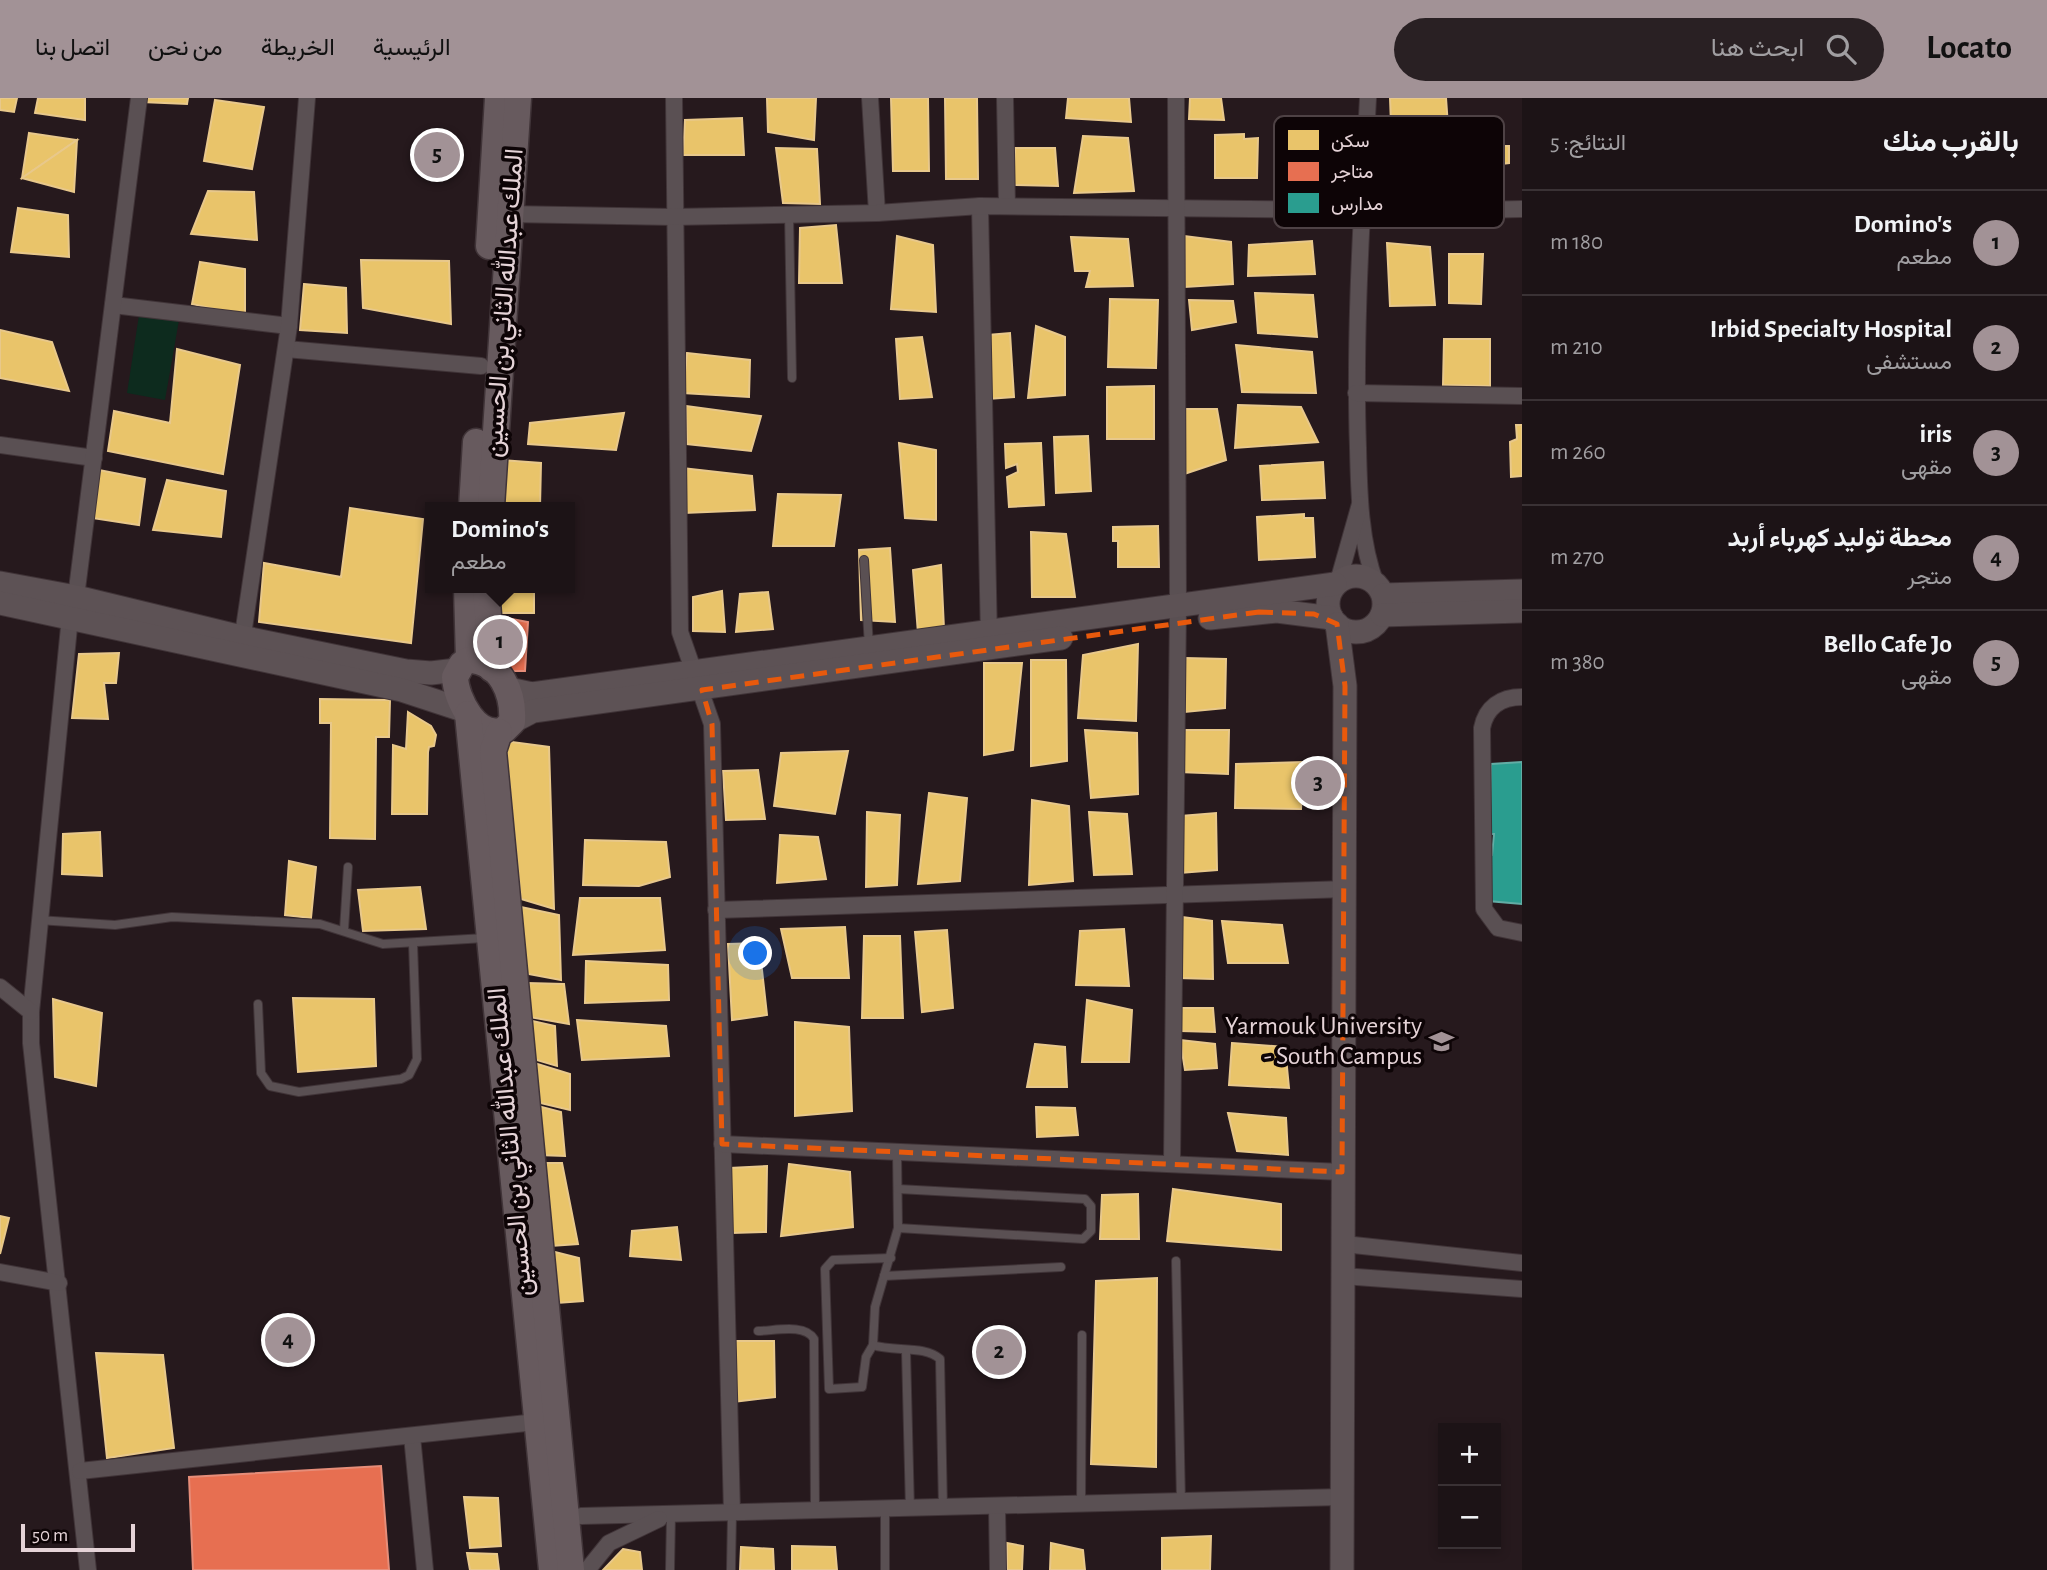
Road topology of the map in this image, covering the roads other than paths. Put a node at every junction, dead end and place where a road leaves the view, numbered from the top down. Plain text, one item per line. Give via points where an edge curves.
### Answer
1 (139, 98) edge
2 (307, 98) edge
3 (498, 98) edge
4 (518, 98) edge
5 (674, 98) edge
6 (870, 98) edge
7 (1005, 98) edge
8 (1175, 98) edge
9 (1368, 98) edge
10 (1367, 116) edge
11 (980, 206) junction
12 (1007, 206) junction
13 (1175, 208) junction
14 (1274, 209) edge
15 (1504, 209) edge
16 (1522, 209) edge
17 (877, 213) junction
18 (509, 214) junction
19 (789, 214) junction
20 (673, 217) junction
21 (1362, 228) edge
22 (113, 305) junction
23 (289, 326) junction
24 (286, 349) junction
25 (481, 366) junction
26 (792, 378) dead end
27 (1356, 393) junction
28 (1522, 396) edge
29 (0, 446) edge
30 (93, 458) junction
31 (472, 502) edge
32 (491, 502) edge
33 (1360, 504) junction
34 (864, 560) dead end
35 (0, 583) edge
36 (1336, 583) junction
37 (1522, 591) edge
38 (467, 593) edge
39 (485, 593) edge
40 (0, 603) edge
41 (1379, 605) junction
42 (73, 607) junction
43 (1522, 611) edge
44 (1178, 614) junction
45 (1334, 621) junction
46 (989, 641) junction
47 (241, 647) junction
48 (869, 650) junction
49 (473, 666) junction
50 (699, 682) junction
51 (1345, 686) junction
52 (509, 689) junction
53 (1522, 697) edge
54 (467, 713) junction
55 (505, 727) junction
56 (348, 867) dead end
57 (1346, 889) junction
58 (1173, 895) junction
59 (716, 911) junction
60 (38, 920) junction
61 (344, 930) junction
62 (1522, 933) edge
63 (491, 937) junction
64 (413, 943) junction
65 (0, 987) edge
66 (258, 1004) dead end
67 (30, 1012) junction
68 (722, 1144) junction
69 (897, 1151) junction
70 (1172, 1163) junction
71 (1342, 1172) junction
72 (898, 1189) junction
73 (898, 1228) junction
74 (1344, 1244) junction
75 (1446, 1255) junction
76 (891, 1258) junction
77 (1176, 1261) dead end
78 (1522, 1263) edge
79 (1061, 1268) dead end
80 (0, 1272) edge
81 (884, 1276) junction
82 (1343, 1276) junction
83 (59, 1283) junction
84 (1445, 1283) junction
85 (1522, 1289) edge
86 (758, 1331) dead end
87 (1082, 1335) dead end
88 (873, 1345) junction
89 (906, 1351) junction
90 (555, 1392) junction
91 (537, 1428) junction
92 (412, 1436) junction
93 (80, 1471) junction
94 (1342, 1497) junction
95 (1181, 1502) junction
96 (1081, 1505) junction
97 (998, 1507) junction
98 (943, 1509) junction
99 (885, 1510) junction
100 (910, 1510) junction
101 (816, 1511) junction
102 (732, 1513) junction
103 (671, 1515) junction
104 (581, 1516) junction
105 (583, 1569) edge
106 (88, 1570) edge
107 (425, 1570) edge
108 (537, 1570) edge
109 (552, 1570) edge
110 (670, 1570) edge
111 (731, 1570) edge
112 (885, 1570) edge
113 (998, 1570) edge
114 (1342, 1570) edge

1 - 22 street
2 - 23 street
3 - 25 main road, الملك عبدالله الثاني بن الحسين
4 - 18 main road, الملك عبدالله الثاني بن الحسين
5 - 20 street
6 - 17 street
7 - 12 street
8 - 13 street
9 - 10 street
11 - 12 street
11 - 17 street
11 - 46 street
12 - 13 street
13 - 14 street
13 - 44 street
15 - 16 street
17 - 19 street
18 - 20 street
18 - 32 main road, الملك عبدالله الثاني بن الحسين
19 - 20 street
19 - 26 lane
20 - 50 street via 680,632
21 - 27 street
22 - 23 street
22 - 30 street
23 - 24 street
24 - 25 street
24 - 47 street
25 - 31 main road, الملك عبدالله الثاني بن الحسين
27 - 28 street
27 - 33 street
29 - 30 street
30 - 42 street
33 - 36 street
33 - 41 street
34 - 48 lane
35 - 42 street
36 - 41 street via 1357,575
36 - 44 street
36 - 45 street via 1328,601
37 - 41 street
38 - 49 main road
39 - 49 main road
40 - 42 street
41 - 43 street
41 - 45 street via 1354,632
41 - 51 street
42 - 47 street
42 - 60 street
44 - 45 street via 1278,611
44 - 46 street
44 - 58 street
45 - 51 street
46 - 48 street
46 - 50 street
47 - 49 street via 418,673
47 - 54 street via 410,692
48 - 50 street
49 - 52 main road
49 - 54 main road, الملك عبدالله الثاني بن الحسين via 455,686
50 - 52 street via 532,694
50 - 55 street via 533,711
50 - 59 street via 712,724
51 - 57 street
52 - 55 main road, الملك عبدالله الثاني بن الحسين
53 - 62 street via 1508,697 1496,704 1482,728 1484,909 1498,928
54 - 55 main road via 487,730
54 - 63 main road, الملك عبدالله الثاني بن الحسين
55 - 90 main road, الملك عبدالله الثاني بن الحسين via 492,751
56 - 61 lane
57 - 58 street
57 - 71 street
58 - 59 street
58 - 70 street
59 - 68 street
60 - 61 lane via 115,925 179,917 320,924
60 - 67 street
61 - 64 lane via 374,943
63 - 64 lane
63 - 91 main road, الملك عبدالله الثاني بن الحسين
64 - 66 lane via 417,1059 409,1075 401,1079 299,1092 270,1086 261,1073
65 - 67 street
67 - 83 street
68 - 69 street
68 - 102 street
69 - 70 street
69 - 72 lane
70 - 71 street
71 - 74 street
72 - 73 lane
72 - 73 lane via 1085,1199 1091,1206 1091,1231 1083,1239
73 - 76 lane
74 - 75 street
74 - 82 street
75 - 78 street
75 - 84 street
76 - 81 lane
76 - 88 lane via 833,1260 825,1269 829,1389 862,1387 866,1357
77 - 95 lane
79 - 81 lane
80 - 83 street
81 - 88 lane via 875,1307
82 - 84 street
82 - 94 street
83 - 93 street
84 - 85 street
86 - 101 lane via 801,1329 814,1339
87 - 96 lane
88 - 89 lane
89 - 98 lane via 928,1352 940,1359
89 - 100 lane
90 - 104 main road via 569,1418
90 - 105 main road, الملك عبدالله الثاني بن الحسين
91 - 92 street
91 - 108 main road via 527,1467
91 - 109 main road, الملك عبدالله الثاني بن الحسين
92 - 93 street
92 - 107 street
93 - 106 street
94 - 95 street
94 - 114 street
95 - 96 street
96 - 97 street
97 - 98 street
97 - 113 street
98 - 100 street
99 - 100 street
99 - 101 street
99 - 112 lane
101 - 102 street
102 - 103 street
102 - 111 lane
103 - 104 street
103 - 105 street via 609,1542
103 - 110 lane
104 - 105 main road

